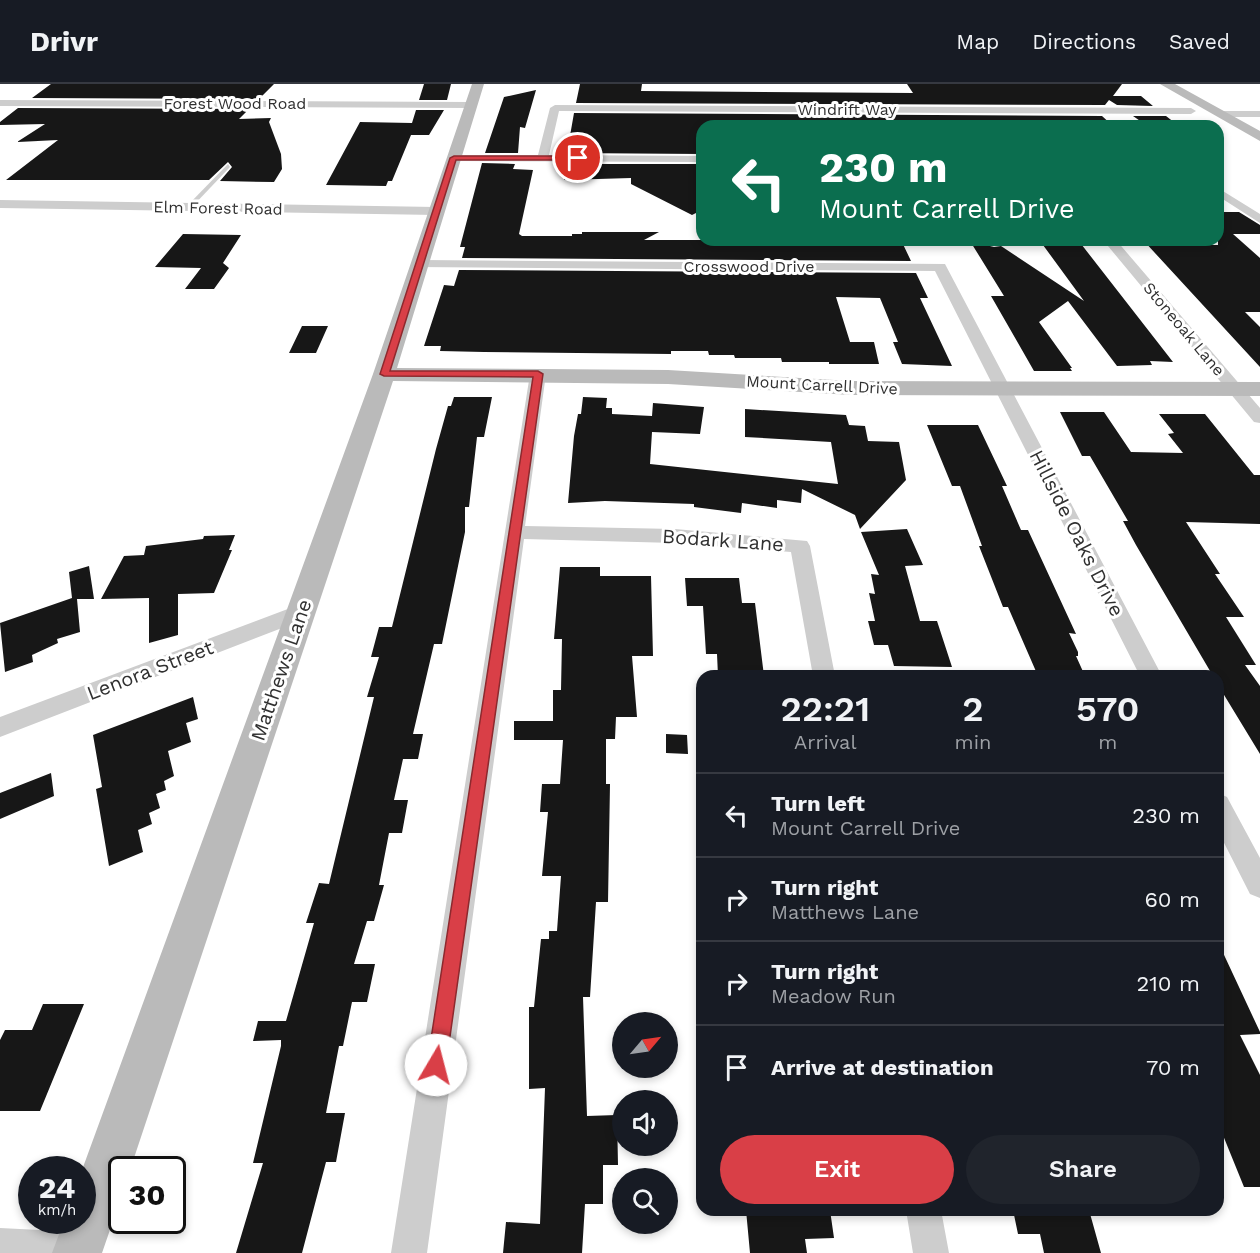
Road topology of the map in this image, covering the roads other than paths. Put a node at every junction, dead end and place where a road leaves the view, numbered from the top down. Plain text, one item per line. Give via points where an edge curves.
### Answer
1 (1160, 87) edge
2 (474, 95) edge
3 (0, 103) edge
4 (1098, 111) junction
5 (1191, 111) junction
6 (1260, 114) edge
7 (1113, 120) dead end
8 (1213, 120) edge
9 (1215, 120) edge
10 (1224, 121) edge
11 (1224, 124) edge
12 (1224, 126) edge
13 (1260, 136) edge
14 (1260, 152) edge
15 (454, 158) junction
16 (543, 158) junction
17 (696, 159) edge
18 (228, 166) dead end
19 (1224, 195) edge
20 (0, 204) edge
21 (189, 207) junction
22 (436, 211) junction
23 (1260, 219) edge
24 (1114, 246) edge
25 (421, 264) junction
26 (384, 374) junction
27 (538, 374) junction
28 (1002, 389) junction
29 (1236, 389) junction
30 (1260, 389) edge
31 (1260, 418) edge
32 (514, 532) junction
33 (301, 612) junction
34 (823, 670) edge
35 (1148, 670) edge
36 (0, 727) edge
37 (1224, 816) edge
38 (1260, 885) edge
39 (924, 1216) edge
40 (0, 1246) edge
41 (78, 1251) edge
42 (409, 1253) edge
43 (931, 1253) edge

1 - 5 street
1 - 9 street
2 - 3 street, Forest Wood Road
2 - 15 street, Matthews Lane
4 - 5 street, Windrift Way
4 - 7 street
4 - 16 street, Windrift Way via 555,108
5 - 8 street
6 - 10 street
11 - 13 street
12 - 14 street
15 - 16 street
15 - 22 street, Matthews Lane
16 - 17 street
18 - 21 lane
19 - 23 street
20 - 21 street, Elm Forest Road
21 - 22 street, Elm Forest Road
22 - 25 street, Matthews Lane
24 - 29 street, Stoneoak Lane
25 - 26 street, Matthews Lane
25 - 28 street, Crosswood Drive via 940,267
26 - 27 street, Mount Carrell Drive
26 - 33 street, Matthews Lane
27 - 28 street, Mount Carrell Drive via 851,388
27 - 32 street
28 - 29 street, Mount Carrell Drive
28 - 35 street, Hillside Oaks Drive
29 - 30 street, Mount Carrell Drive
29 - 31 street, Stoneoak Lane
32 - 34 street, Bodark Lane via 664,536 800,546
32 - 42 street
33 - 36 street, Lenora Street
33 - 41 street, Matthews Lane
37 - 38 street
39 - 43 street
40 - 41 street

